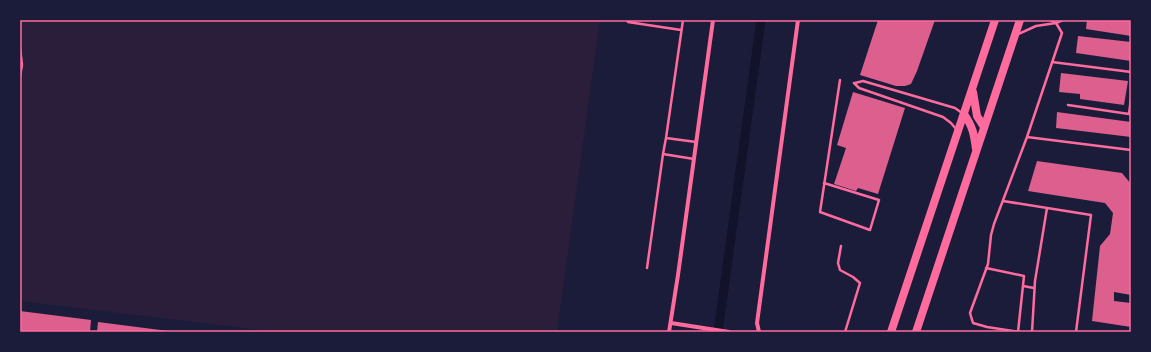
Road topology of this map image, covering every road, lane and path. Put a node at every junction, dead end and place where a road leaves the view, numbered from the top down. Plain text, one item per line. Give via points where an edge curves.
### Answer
1 (626, 20) edge
2 (683, 20) edge
3 (713, 20) edge
4 (798, 20) edge
5 (996, 20) edge
6 (1020, 20) edge
7 (1050, 20) edge
8 (1062, 20) edge
9 (1056, 23) junction
10 (681, 30) junction
11 (1014, 37) junction
12 (20, 48) edge
13 (1052, 62) junction
14 (21, 64) edge
15 (1131, 72) edge
16 (20, 76) edge
17 (840, 80) dead end
18 (972, 89) junction
19 (1131, 98) edge
20 (1068, 105) dead end
21 (964, 114) junction
22 (1130, 114) edge
23 (984, 127) junction
24 (958, 133) junction
25 (1027, 137) junction
26 (666, 138) junction
27 (697, 142) junction
28 (1131, 150) edge
29 (976, 152) junction
30 (663, 154) junction
31 (694, 159) junction
32 (824, 183) junction
33 (1003, 201) junction
34 (1047, 208) junction
35 (841, 246) dead end
36 (647, 268) dead end
37 (986, 268) junction
38 (1023, 286) junction
39 (1034, 288) junction
40 (671, 323) junction
41 (669, 332) edge
42 (729, 332) edge
43 (759, 332) edge
44 (845, 332) edge
45 (891, 332) edge
46 (916, 332) edge
47 (1019, 332) edge
48 (1032, 332) edge
49 (1076, 332) edge

1 - 10 lane
2 - 10 lane
3 - 27 street
4 - 43 street via 757,323
5 - 18 main road
6 - 11 main road
7 - 9 lane
8 - 9 lane
9 - 11 lane via 1036,26
9 - 13 lane via 1062,33
10 - 26 lane
11 - 23 main road
12 - 14 lane
13 - 15 lane
13 - 25 lane
14 - 16 lane
17 - 32 lane
18 - 21 main road
18 - 23 main road via 977,116
19 - 22 lane
20 - 22 lane
21 - 24 main road
21 - 24 lane via 955,108 863,81 854,83 859,88 943,117
21 - 29 main road via 974,133
23 - 29 main road
24 - 45 main road
25 - 28 lane
25 - 33 lane
26 - 27 lane
26 - 30 lane
27 - 31 street
29 - 46 main road
30 - 31 lane
30 - 36 lane
31 - 40 street
32 - 32 lane via 820,212 870,230 879,200
33 - 34 lane
33 - 37 lane via 991,236
34 - 39 lane
34 - 49 lane via 1091,215
35 - 44 lane via 838,263 840,270 860,283
37 - 38 lane via 1024,276
37 - 47 lane via 970,313 973,323
38 - 39 lane
38 - 47 lane
39 - 48 lane
40 - 41 street
40 - 42 street

